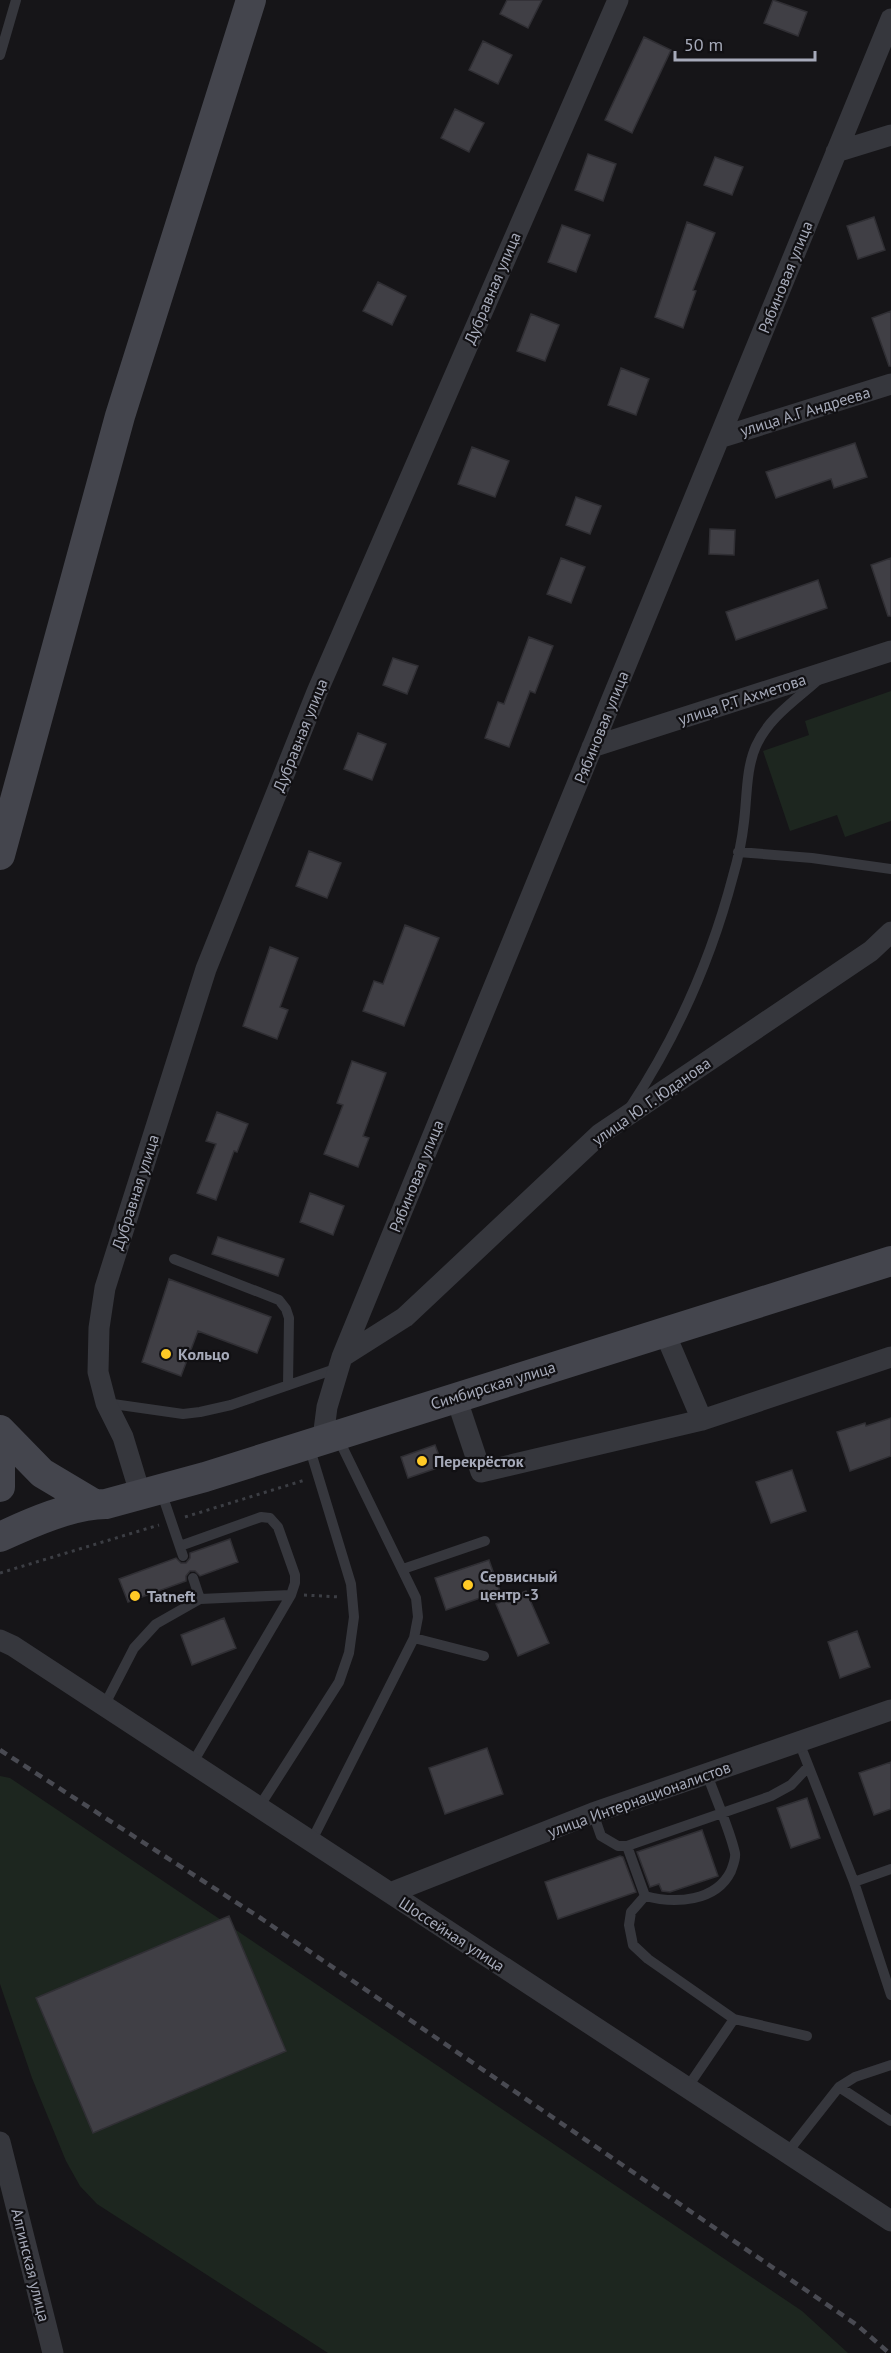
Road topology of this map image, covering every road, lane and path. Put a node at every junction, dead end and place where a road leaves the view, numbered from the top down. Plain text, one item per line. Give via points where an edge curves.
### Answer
1 (16, 0) edge
2 (251, 0) edge
3 (618, 0) edge
4 (891, 19) edge
5 (0, 55) edge
6 (891, 135) edge
7 (836, 152) junction
8 (891, 384) edge
9 (719, 438) junction
10 (891, 651) edge
11 (828, 671) junction
12 (592, 747) junction
13 (738, 852) junction
14 (0, 855) edge
15 (891, 869) edge
16 (891, 932) edge
17 (623, 1119) junction
18 (174, 1259) dead end
19 (891, 1261) edge
20 (664, 1331) junction
21 (891, 1357) edge
22 (340, 1363) junction
23 (288, 1385) junction
24 (456, 1397) junction
25 (106, 1402) junction
26 (702, 1420) junction
27 (0, 1430) edge
28 (323, 1438) junction
29 (0, 1449) edge
30 (0, 1487) edge
31 (150, 1491) junction
32 (94, 1504) junction
33 (0, 1537) edge
34 (485, 1541) dead end
35 (403, 1569) junction
36 (193, 1578) dead end
37 (291, 1595) junction
38 (352, 1598) junction
39 (200, 1599) junction
40 (414, 1638) junction
41 (4, 1640) edge
42 (484, 1656) dead end
43 (104, 1706) junction
44 (891, 1710) edge
45 (799, 1742) junction
46 (192, 1764) junction
47 (808, 1767) junction
48 (707, 1774) junction
49 (259, 1807) junction
50 (593, 1813) junction
51 (721, 1814) junction
52 (311, 1842) junction
53 (627, 1846) junction
54 (891, 1869) edge
55 (854, 1882) junction
56 (390, 1893) junction
57 (645, 1896) junction
58 (891, 1995) edge
59 (734, 2019) junction
60 (807, 2036) dead end
61 (891, 2065) edge
62 (838, 2087) junction
63 (687, 2088) junction
64 (891, 2121) edge
65 (0, 2142) edge
66 (787, 2153) junction
67 (891, 2221) edge
68 (53, 2353) edge

1 - 5 lane
2 - 14 main road via 120,416
3 - 25 street, Дубравная улица via 317,692 206,969 105,1288 97,1354
4 - 7 street, Рябиновая улица
6 - 7 street
7 - 9 street, Рябиновая улица
8 - 9 street, улица А.Г Андреева
9 - 12 street, Рябиновая улица
10 - 11 street, улица Р.Т Ахметова
11 - 12 street, улица Р.Т Ахметова
11 - 13 lane via 769,723 756,747
12 - 22 street, Рябиновая улица
13 - 15 lane
13 - 17 lane via 693,992 659,1060
16 - 17 street, улица Ю. Г. Юданова via 872,951
17 - 22 street, улица Ю. Г. Юданова via 600,1134 405,1317
18 - 23 lane via 279,1300 289,1318
19 - 20 main road, Симбирская улица
20 - 24 main road, Симбирская улица
20 - 26 street
21 - 26 street
22 - 23 lane
22 - 28 street, Рябиновая улица
23 - 25 lane via 214,1409 183,1414
24 - 26 street via 481,1473
24 - 28 main road, Симбирская улица
25 - 31 street, Дубравная улица
27 - 32 main road via 42,1473
28 - 31 main road, Симбирская улица
28 - 35 lane
28 - 38 lane
29 - 30 main road
31 - 32 main road, Симбирская улица
31 - 37 lane via 182,1551 261,1517 270,1518 278,1527 295,1575
32 - 33 main road, Симбирская улица
34 - 35 lane
35 - 40 lane via 416,1598
36 - 39 lane
37 - 38 path
37 - 39 lane
37 - 46 lane
38 - 49 lane via 354,1617 349,1653 339,1682
39 - 43 lane via 156,1624 134,1648
40 - 42 lane
40 - 52 lane
41 - 43 street, Шоссейная улица
43 - 46 street, Шоссейная улица
44 - 45 street, улица Интернационалистов
45 - 47 lane
45 - 48 street, улица Интернационалистов
46 - 49 street, Шоссейная улица
47 - 51 lane via 783,1791
47 - 55 lane
48 - 50 street, улица Интернационалистов
48 - 51 lane
49 - 52 street, Шоссейная улица
50 - 53 lane via 601,1836 618,1846
50 - 56 street, улица Интернационалистов
51 - 53 lane
51 - 57 lane via 735,1854 726,1879 717,1888 683,1900
52 - 56 street, Шоссейная улица
53 - 57 lane
54 - 55 lane
55 - 58 lane
56 - 63 street, Шоссейная улица
57 - 59 lane via 631,1912 628,1925 633,1945
59 - 60 lane
59 - 63 lane
61 - 62 lane
62 - 64 lane
62 - 66 lane
63 - 66 street, Шоссейная улица
65 - 68 street, Алгинская улица
66 - 67 street, Шоссейная улица

